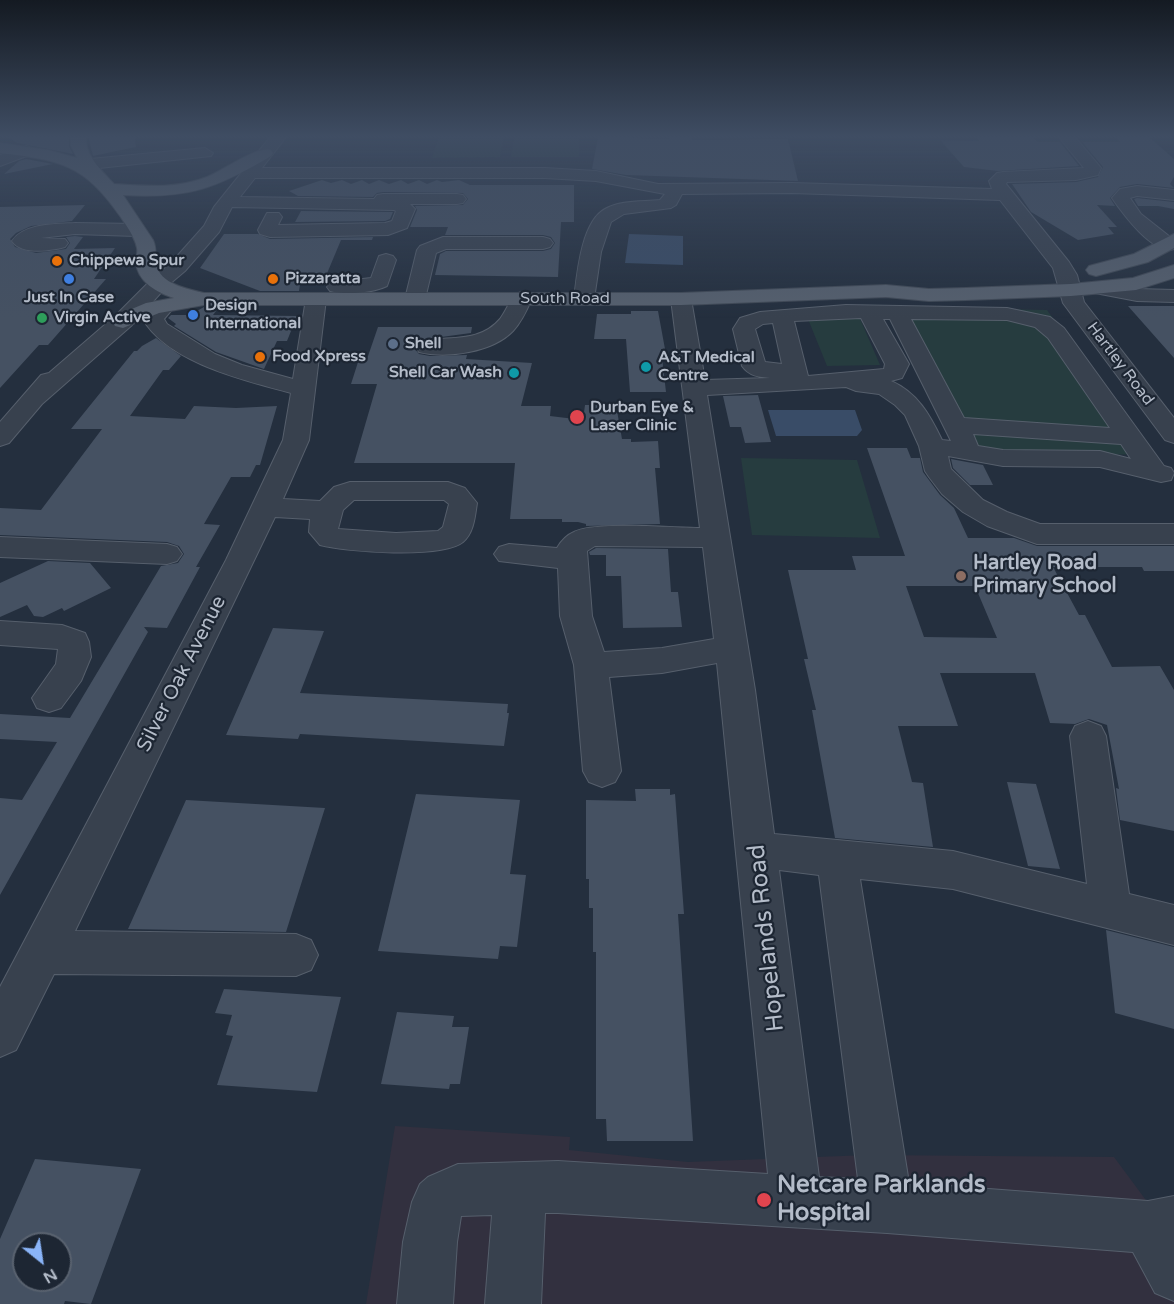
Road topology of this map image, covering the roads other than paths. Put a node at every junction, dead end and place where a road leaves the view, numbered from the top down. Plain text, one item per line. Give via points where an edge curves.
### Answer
1 (114, 197) edge
2 (233, 197) edge
3 (673, 197) edge
4 (1005, 197) edge
5 (1124, 197) edge
6 (457, 199) dead end
7 (227, 204) junction
8 (310, 204) junction
9 (339, 204) junction
10 (371, 205) junction
11 (273, 217) dead end
12 (136, 230) junction
13 (365, 230) junction
14 (299, 231) junction
15 (324, 231) junction
16 (58, 243) dead end
17 (543, 243) dead end
18 (1171, 243) edge
19 (162, 260) junction
20 (386, 260) dead end
21 (1174, 271) edge
22 (1069, 283) junction
23 (1097, 288) junction
24 (327, 293) junction
25 (1174, 296) edge
26 (244, 298) junction
27 (522, 298) junction
28 (681, 298) junction
29 (204, 299) junction
30 (415, 299) junction
31 (584, 299) junction
32 (164, 306) junction
33 (868, 312) junction
34 (898, 314) junction
35 (782, 316) junction
36 (123, 321) junction
37 (427, 346) dead end
38 (797, 377) junction
39 (830, 381) junction
40 (695, 388) junction
41 (304, 390) junction
42 (35, 398) junction
43 (956, 425) junction
44 (1174, 435) edge
45 (1130, 437) junction
46 (0, 438) edge
47 (932, 446) junction
48 (971, 454) junction
49 (1164, 475) edge
50 (265, 507) junction
51 (328, 511) dead end
52 (1174, 534) edge
53 (716, 538) junction
54 (167, 554) dead end
55 (509, 555) dead end
56 (573, 559) junction
57 (6, 560) edge
58 (0, 633) edge
59 (732, 648) junction
60 (591, 666) junction
61 (50, 698) dead end
62 (1088, 736) dead end
63 (602, 771) dead end
64 (758, 850) junction
65 (837, 857) junction
66 (1110, 908) junction
67 (1174, 925) edge
68 (41, 952) junction
69 (296, 955) dead end
70 (0, 1034) edge
71 (520, 1188) junction
72 (797, 1203) junction
73 (887, 1208) junction
74 (1161, 1224) edge
75 (1174, 1274) edge
76 (425, 1304) edge
77 (513, 1304) edge

1 - 12 main road
2 - 7 street
3 - 31 street via 665,204 611,212 601,220
4 - 22 street, Hartley Road
5 - 18 street via 1135,218
6 - 7 street
7 - 8 street
7 - 19 street via 212,228
8 - 9 street
8 - 14 street
9 - 10 street
9 - 15 street
10 - 13 street
10 - 13 street via 406,209 394,228
11 - 14 street via 267,230
12 - 16 street via 45,230 30,233 21,241
12 - 19 main road
13 - 15 street
14 - 15 street
17 - 30 street via 443,243 430,247
18 - 22 main road via 1141,258
19 - 26 main road, South Road via 204,285
19 - 29 main road, South Road via 176,293
19 - 36 street
19 - 42 street via 96,322
20 - 24 street via 380,282
21 - 23 main road via 1136,284
22 - 23 main road
22 - 28 main road, South Road via 929,295 885,291
22 - 44 street, Hartley Road via 1074,303
23 - 25 street
24 - 26 main road, South Road
24 - 30 main road, South Road
24 - 41 street, Silver Oak Avenue
26 - 29 main road, South Road
27 - 30 main road, South Road
27 - 31 main road, South Road
27 - 37 street via 516,316 492,337 467,345
28 - 31 main road, South Road
28 - 40 street, Hopelands Road
29 - 32 main road
32 - 36 main road
32 - 41 street via 153,318 159,328 207,359
33 - 34 street
33 - 35 street via 831,310
33 - 39 street via 897,368 884,376
34 - 43 street
34 - 45 street via 1007,314 1042,322 1056,333
35 - 38 street
35 - 38 street via 753,320 746,325 752,364 761,370
36 - 42 street
38 - 39 street
38 - 40 street
39 - 47 street via 885,387 916,412
40 - 53 street, Hopelands Road
41 - 50 street, Silver Oak Avenue via 296,440
42 - 46 street
43 - 45 street
43 - 48 street
45 - 49 street
47 - 48 street
47 - 52 street via 938,471 952,488 973,506 1017,528 1037,534
48 - 49 street via 1100,459
50 - 51 street
50 - 68 street, Silver Oak Avenue
53 - 56 street via 585,538 572,548
53 - 59 street, Hopelands Road
54 - 57 street
55 - 56 street
56 - 60 street via 576,616
58 - 61 street via 62,637 73,642 76,660
59 - 60 street via 670,661
59 - 64 street, Hopelands Road
60 - 63 street
62 - 66 street
64 - 65 street
64 - 72 street, Hopelands Road
65 - 66 street via 953,870
65 - 73 street
66 - 67 street
68 - 69 street
68 - 70 street, Silver Oak Avenue
71 - 72 street
71 - 76 street via 458,1190 438,1202
71 - 77 street
72 - 73 street
73 - 74 street
74 - 75 street

